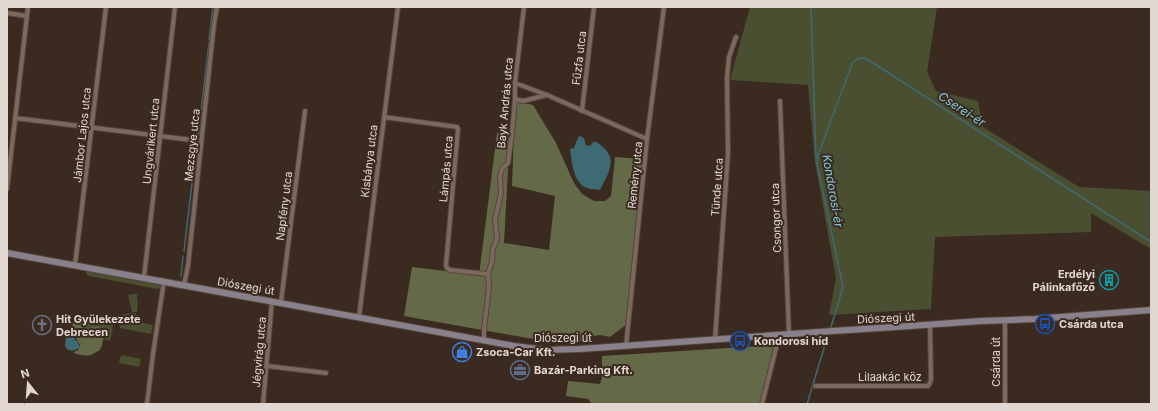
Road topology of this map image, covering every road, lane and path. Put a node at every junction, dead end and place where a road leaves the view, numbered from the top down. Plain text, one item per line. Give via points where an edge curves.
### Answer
1 (28, 7) edge
2 (106, 7) edge
3 (175, 7) edge
4 (217, 7) edge
5 (398, 7) edge
6 (524, 7) edge
7 (594, 7) edge
8 (664, 7) edge
9 (7, 13) edge
10 (27, 16) junction
11 (736, 37) dead end
12 (515, 83) junction
13 (548, 95) junction
14 (515, 100) junction
15 (780, 101) dead end
16 (582, 110) junction
17 (305, 111) dead end
18 (384, 117) junction
19 (15, 118) junction
20 (92, 128) junction
21 (161, 136) junction
22 (647, 139) junction
23 (192, 140) dead end
24 (7, 189) edge
25 (7, 252) edge
26 (76, 265) junction
27 (488, 274) junction
28 (144, 277) junction
29 (164, 281) junction
30 (184, 285) junction
31 (272, 301) junction
32 (281, 302) junction
33 (1151, 310) edge
34 (359, 317) junction
35 (1005, 320) junction
36 (930, 325) junction
37 (789, 334) junction
38 (779, 335) junction
39 (484, 340) junction
40 (715, 340) junction
41 (626, 346) junction
42 (266, 366) junction
43 (326, 372) dead end
44 (815, 386) dead end
45 (147, 404) edge
46 (263, 404) edge
47 (762, 404) edge
48 (1005, 404) edge

1 - 10 street
2 - 20 street, Jámbor Lajos utca
3 - 21 street, Ungvárikert utca
4 - 30 street, Mezsgye utca
5 - 18 street, Kisbánya utca
6 - 12 street, Bayk András utca
7 - 16 street, Fűzfa utca
8 - 22 street, Remény utca
9 - 10 street
10 - 19 street
11 - 40 street, Tünde utca via 729,57 727,78 728,153
12 - 13 street
12 - 14 street, Bayk András utca
13 - 14 street via 523,101
13 - 16 street
14 - 27 street, Bayk András utca via 508,163 500,176 501,193 495,220 496,239
15 - 37 street, Csongor utca
16 - 22 street
17 - 32 street, Napfény utca
18 - 27 street, Lámpás utca via 457,127 447,268
18 - 34 street, Kisbánya utca
19 - 20 street
19 - 24 street
20 - 21 street
20 - 26 street, Jámbor Lajos utca
21 - 23 street
21 - 28 street, Ungvárikert utca
22 - 41 street, Remény utca
25 - 26 main road, Diószegi út
26 - 28 main road, Diószegi út
27 - 39 street, Bayk András utca
28 - 29 main road, Diószegi út
29 - 30 main road, Diószegi út
29 - 45 street
30 - 31 main road, Diószegi út
31 - 32 main road, Diószegi út
31 - 42 street, Jégvirág utca
32 - 34 main road, Diószegi út
33 - 35 main road, Diószegi út
34 - 39 main road, Diószegi út
35 - 36 main road, Diószegi út
35 - 48 street, Csárda út
36 - 37 main road, Diószegi út
36 - 44 street, Lilaakác köz via 931,379 928,386
37 - 38 main road, Diószegi út
38 - 40 main road, Diószegi út
38 - 47 street
39 - 41 main road, Diószegi út via 545,350
40 - 41 main road, Diószegi út
42 - 43 street
42 - 46 street, Jégvirág utca

